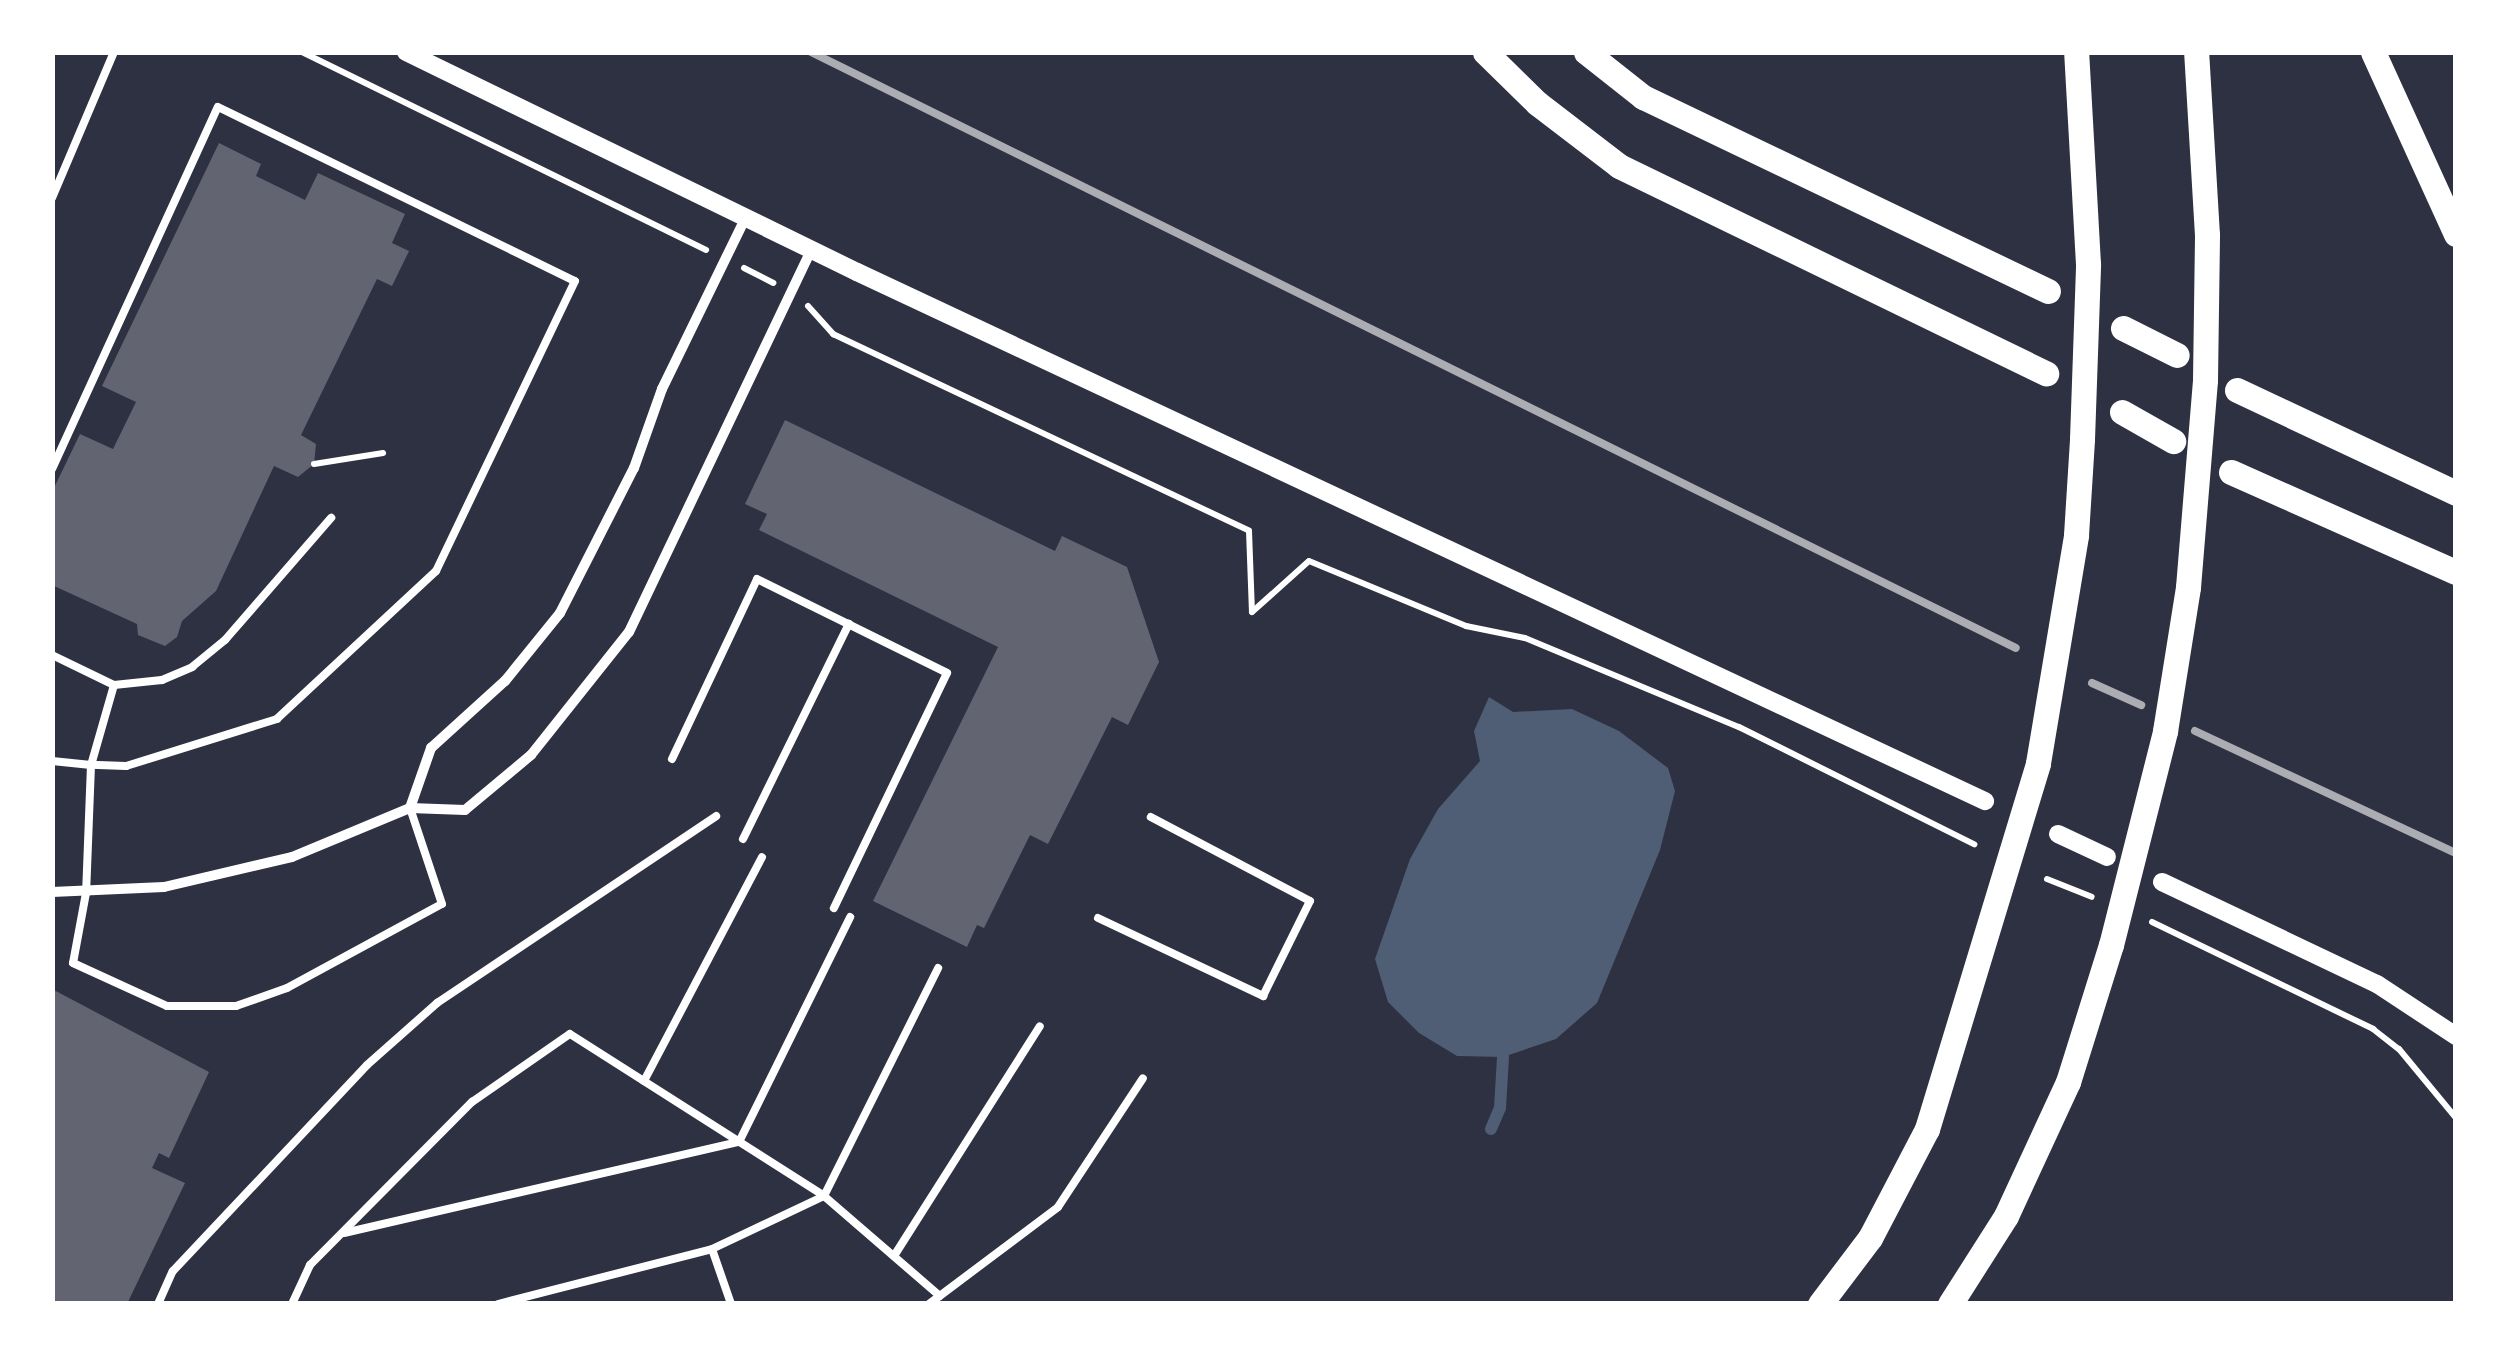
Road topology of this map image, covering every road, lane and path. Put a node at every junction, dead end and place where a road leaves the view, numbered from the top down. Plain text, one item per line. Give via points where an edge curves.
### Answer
1 (114, 52) edge
2 (302, 52) edge
3 (406, 52) edge
4 (1485, 52) edge
5 (1586, 52) edge
6 (2076, 52) edge
7 (2196, 52) edge
8 (2374, 52) edge
9 (52, 198) edge
10 (746, 216) junction
11 (2456, 234) edge
12 (812, 250) junction
13 (726, 258) junction
14 (790, 292) junction
15 (2048, 292) dead end
16 (2123, 328) dead end
17 (2178, 355) dead end
18 (2046, 373) dead end
19 (2236, 390) dead end
20 (2122, 412) dead end
21 (2173, 441) dead end
22 (383, 453) dead end
23 (314, 464) dead end
24 (52, 469) edge
25 (2231, 472) dead end
26 (2456, 492) edge
27 (331, 518) dead end
28 (2456, 572) edge
29 (849, 624) junction
30 (52, 655) edge
31 (114, 685) junction
32 (672, 759) dead end
33 (52, 761) edge
34 (91, 765) junction
35 (1985, 801) dead end
36 (410, 808) junction
37 (716, 816) dead end
38 (1151, 817) dead end
39 (2058, 834) dead end
40 (743, 839) dead end
41 (1974, 844) dead end
42 (2107, 856) dead end
43 (762, 857) dead end
44 (2047, 879) dead end
45 (2162, 882) dead end
46 (52, 892) edge
47 (86, 893) junction
48 (2098, 900) dead end
49 (834, 908) dead end
50 (850, 917) dead end
51 (1098, 918) dead end
52 (2152, 922) dead end
53 (938, 968) dead end
54 (1040, 1026) dead end
55 (2456, 1036) edge
56 (1143, 1078) dead end
57 (644, 1081) junction
58 (2456, 1118) edge
59 (739, 1142) junction
60 (824, 1196) junction
61 (340, 1234) junction
62 (712, 1250) junction
63 (894, 1256) junction
64 (940, 1296) junction
65 (158, 1304) edge
66 (292, 1304) edge
67 (498, 1304) edge
68 (731, 1304) edge
69 (929, 1304) edge
70 (1820, 1304) edge
71 (1950, 1304) edge

1 - 9 lane
2 - 13 path
3 - 10 street
4 - 18 main road via 1537,103 1619,166
5 - 15 main road via 1643,97
6 - 70 main road via 2088,264 2076,535 2038,762 1945,1082 1870,1238
7 - 71 main road via 2206,202 2205,380 2188,587 2149,803 2068,1082 2006,1216
8 - 11 main road
10 - 12 street
10 - 13 street
12 - 14 street
12 - 35 street
13 - 14 path
13 - 36 street via 662,389 634,468 560,613 505,680 430,748
14 - 36 street via 746,381 734,423 629,632 531,755 465,810
14 - 41 path via 833,334 1249,532 1252,612 1309,561 1466,626 1525,638 1739,727
16 - 17 main road
19 - 26 main road
20 - 21 main road
22 - 23 path
24 - 34 lane via 218,107 575,281 436,571 276,718 126,766
25 - 28 main road
27 - 31 lane via 225,640 192,666 162,680
29 - 32 lane via 758,579
29 - 40 lane
29 - 49 lane via 948,672
30 - 31 lane
31 - 34 lane
33 - 34 lane
34 - 47 lane
36 - 47 street via 232,873
36 - 47 lane via 442,904 287,988 236,1006 166,1006 74,963
37 - 65 lane via 437,1003 173,1270
38 - 51 lane via 1310,901 1263,996
39 - 42 street
43 - 57 lane
44 - 48 path
45 - 55 street via 2377,984
46 - 47 street
50 - 59 lane
52 - 58 path via 2373,1029 2399,1049
53 - 60 lane
54 - 63 lane
56 - 64 lane via 1058,1207
57 - 59 lane
57 - 61 lane via 570,1034 472,1102
59 - 60 lane
59 - 61 lane
60 - 62 lane
60 - 63 lane
61 - 66 lane via 310,1265
62 - 67 lane
62 - 68 lane
63 - 64 lane
64 - 69 lane

